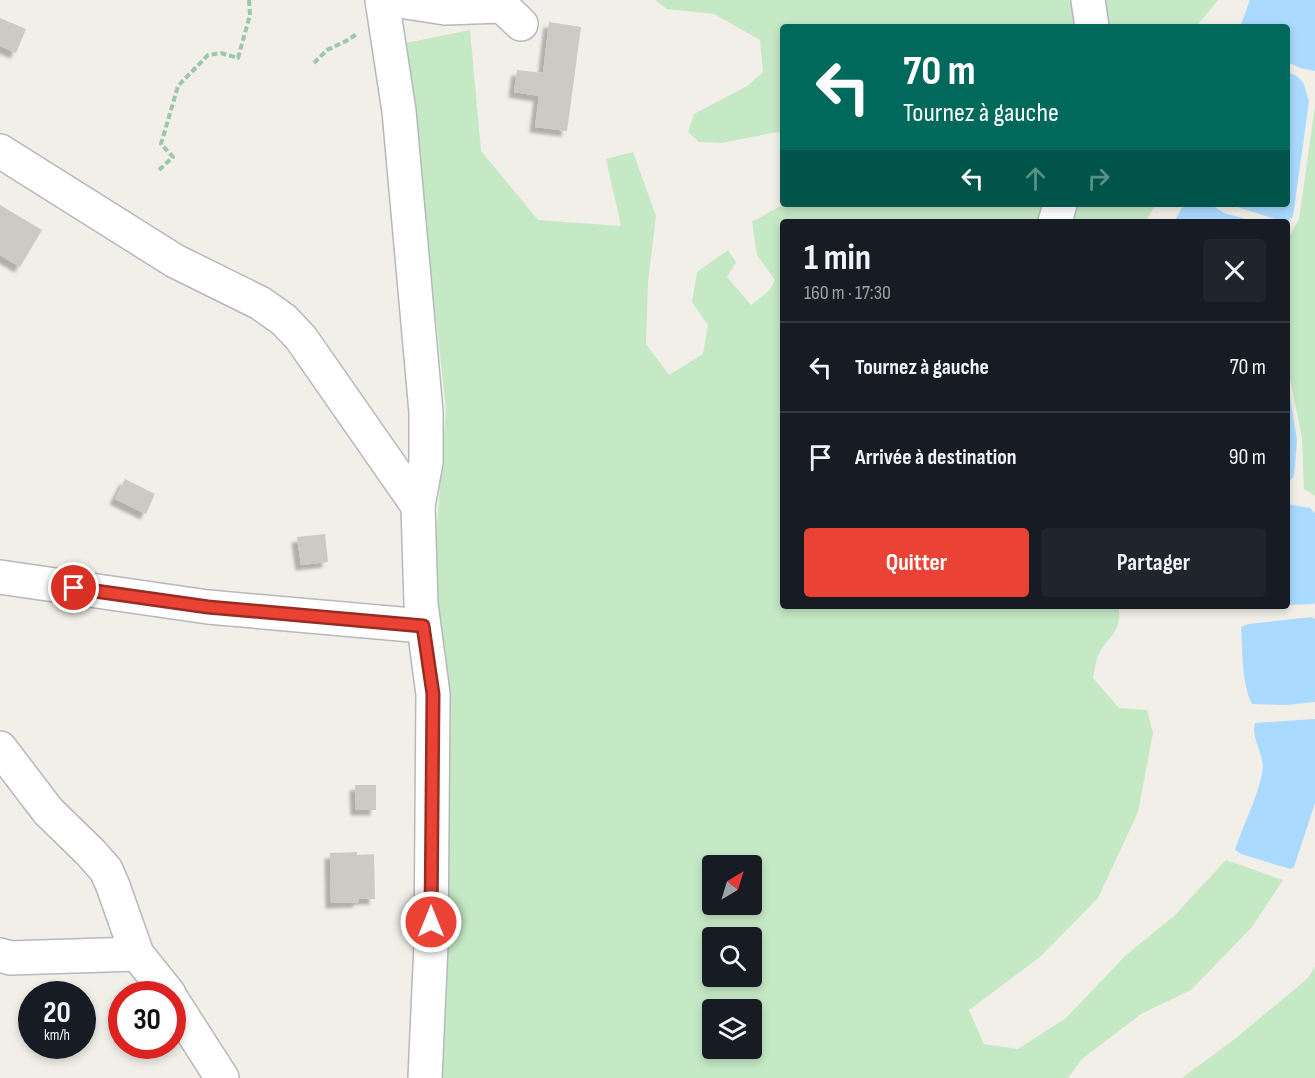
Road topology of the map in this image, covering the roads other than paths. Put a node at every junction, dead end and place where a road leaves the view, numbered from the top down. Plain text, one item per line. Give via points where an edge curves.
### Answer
1 (1088, 0) edge
2 (387, 8) edge
3 (521, 24) dead end
4 (1092, 24) edge
5 (0, 151) edge
6 (417, 506) junction
7 (0, 577) edge
8 (423, 626) junction
9 (0, 748) edge
10 (137, 954) junction
11 (0, 955) edge
12 (159, 981) edge
13 (186, 1022) edge
14 (222, 1078) edge
15 (425, 1078) edge

1 - 4 street
2 - 3 street via 502,6
2 - 6 street via 426,412 426,462
5 - 6 street via 175,261 260,303 284,320 301,338
6 - 8 street
7 - 8 street via 208,607
8 - 15 street via 433,694 431,945
9 - 10 street via 48,811 106,870
10 - 11 street via 10,958
10 - 12 street
13 - 14 street

